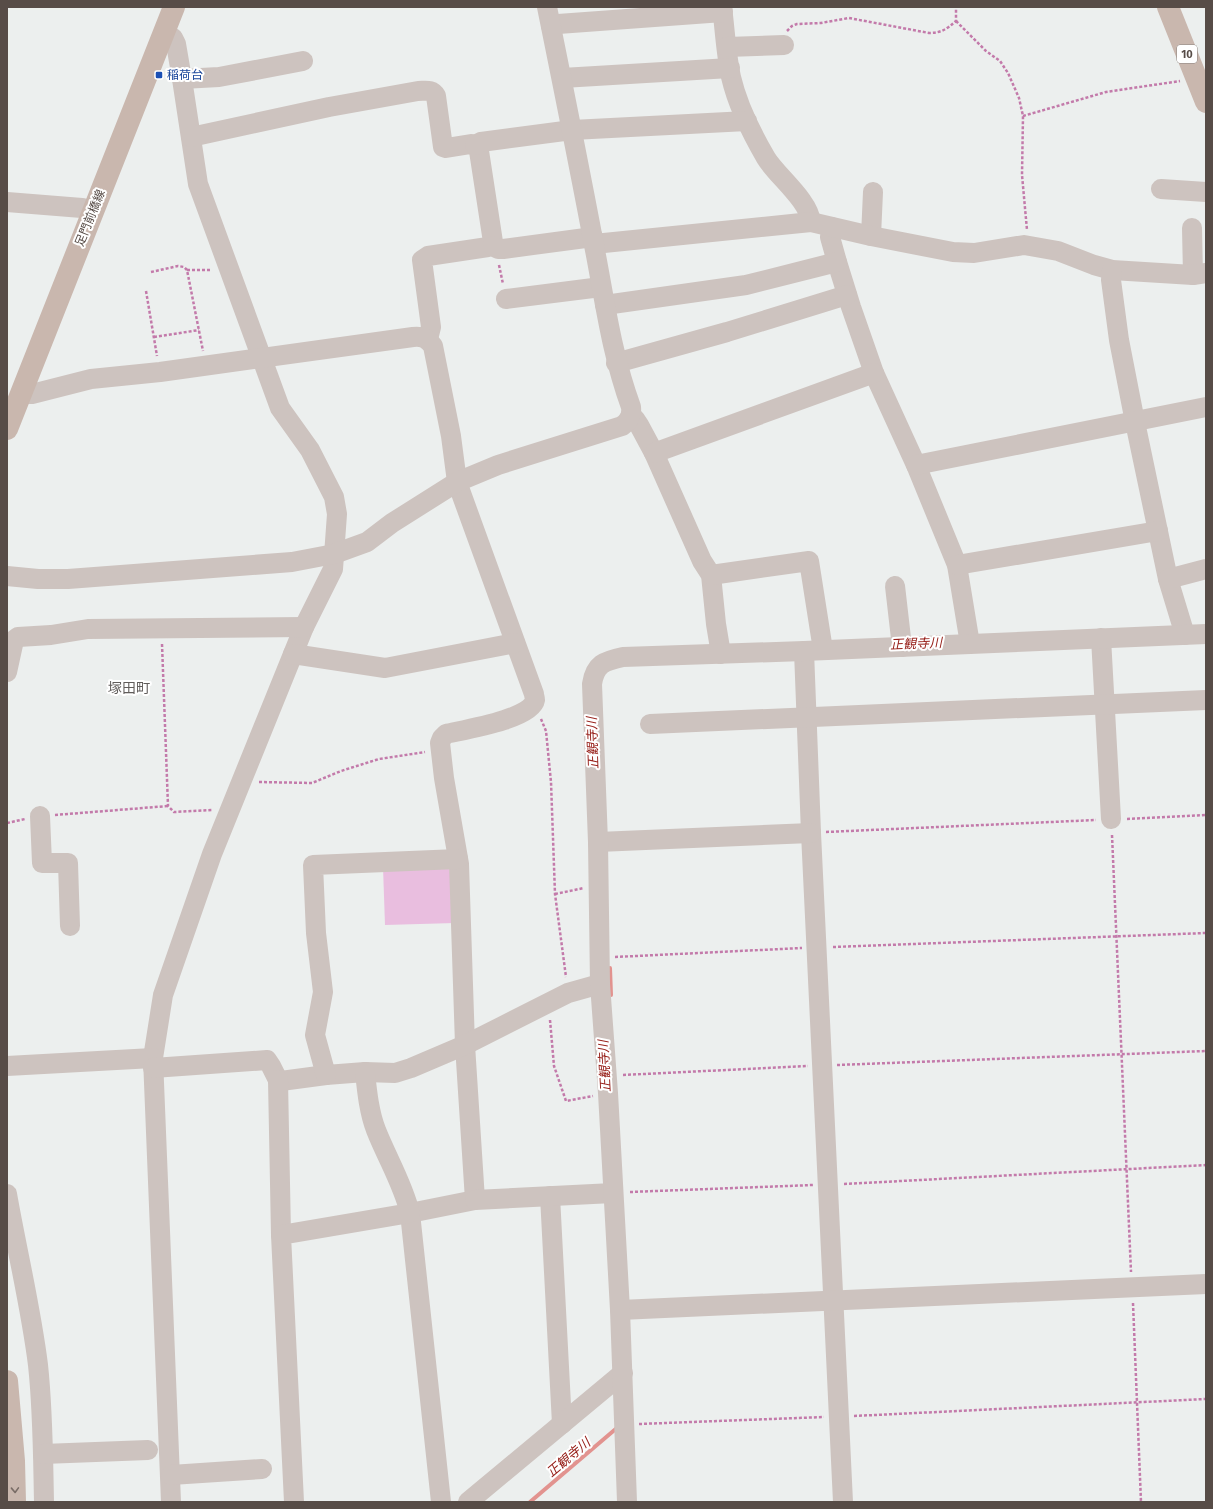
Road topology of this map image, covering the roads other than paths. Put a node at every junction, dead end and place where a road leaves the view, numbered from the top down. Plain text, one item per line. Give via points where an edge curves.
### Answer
1 (174, 7) edge
2 (1168, 7) edge
3 (723, 9) edge
4 (549, 16) edge
5 (165, 33) junction
6 (784, 45) road end
7 (727, 47) junction
8 (303, 61) dead end
9 (730, 68) junction
10 (1201, 75) edge
11 (562, 78) junction
12 (182, 79) junction
13 (1206, 102) edge
14 (747, 121) junction
15 (572, 130) junction
16 (191, 137) junction
17 (475, 145) junction
18 (1161, 189) dead end
19 (873, 192) dead end
20 (1206, 192) edge
21 (7, 202) edge
22 (92, 210) junction
23 (811, 222) junction
24 (832, 227) junction
25 (1192, 228) dead end
26 (871, 236) junction
27 (593, 241) junction
28 (493, 246) junction
29 (837, 262) junction
30 (1112, 270) junction
31 (1200, 274) edge
32 (603, 296) junction
33 (506, 300) road end
34 (849, 301) junction
35 (775, 326) dead end
36 (428, 339) junction
37 (261, 357) junction
38 (616, 363) junction
39 (874, 373) junction
40 (22, 394) junction
41 (1206, 407) edge
42 (630, 417) junction
43 (1134, 422) junction
44 (7, 429) edge
45 (654, 453) junction
46 (916, 466) junction
47 (457, 482) junction
48 (1158, 531) junction
49 (334, 554) junction
50 (957, 564) junction
51 (1206, 569) edge
52 (711, 575) junction
53 (7, 576) edge
54 (1168, 579) junction
55 (895, 586) dead end
56 (304, 626) junction
57 (1206, 634) edge
58 (1185, 635) junction
59 (1101, 638) junction
60 (10, 642) edge
61 (516, 643) junction
62 (970, 644) junction
63 (902, 647) junction
64 (814, 651) junction
65 (293, 654) junction
66 (721, 654) junction
67 (7, 672) edge
68 (1206, 700) edge
69 (1104, 704) junction
70 (807, 718) junction
71 (650, 724) dead end
72 (40, 816) road end
73 (1111, 819) road end
74 (811, 833) junction
75 (598, 842) junction
76 (458, 859) junction
77 (70, 926) dead end
78 (600, 984) junction
79 (465, 1045) junction
80 (153, 1063) junction
81 (7, 1066) edge
82 (365, 1072) junction
83 (326, 1075) junction
84 (278, 1080) junction
85 (614, 1192) junction
86 (7, 1194) edge
87 (550, 1196) junction
88 (475, 1200) junction
89 (410, 1213) junction
90 (281, 1235) junction
91 (1206, 1284) edge
92 (834, 1301) junction
93 (620, 1310) junction
94 (623, 1373) junction
95 (7, 1382) edge
96 (562, 1424) junction
97 (148, 1450) dead end
98 (43, 1454) junction
99 (262, 1469) dead end
100 (170, 1475) junction
101 (15, 1502) edge
102 (44, 1502) edge
103 (171, 1502) edge
104 (294, 1502) edge
105 (441, 1502) edge
106 (468, 1502) edge
107 (627, 1502) edge
108 (843, 1502) edge

1 - 5 main road, 足門前橋線
2 - 10 main road, 10
3 - 4 street via 558,24
3 - 7 street
4 - 11 street
5 - 12 street via 173,38 176,44
5 - 22 main road, 足門前橋線
6 - 7 street
7 - 9 street
8 - 12 street via 219,77
9 - 11 street
9 - 14 street
10 - 13 main road, 10
11 - 15 street
12 - 16 street
14 - 15 street
14 - 23 street via 767,159 787,181 808,211
15 - 17 street via 481,142
15 - 27 street
16 - 17 street via 329,107 430,91 436,96 443,147
16 - 37 street via 198,184
17 - 28 street via 479,151
18 - 20 street
19 - 26 street
21 - 22 street
22 - 40 main road, 足門前橋線
23 - 24 street
23 - 27 street
24 - 26 street
24 - 29 street via 830,238
25 - 31 street
26 - 30 street via 953,252 974,253 1024,245 1058,251
27 - 28 street via 503,249
27 - 32 street
28 - 36 street via 428,256 422,260 432,327
29 - 32 street via 746,285
29 - 34 street
30 - 31 street
30 - 43 street via 1119,340
32 - 33 street
32 - 38 street
34 - 35 street
34 - 38 street
34 - 39 street
36 - 37 street via 413,337
36 - 47 street via 435,351
37 - 40 street via 91,379 32,394
37 - 49 street via 280,408 310,450 334,497 338,514
38 - 42 street via 631,407
39 - 45 street
39 - 46 street
40 - 44 main road, 足門前橋線
41 - 43 street
42 - 45 street via 635,419
42 - 47 street via 622,426 498,465
43 - 46 street
43 - 48 street
45 - 52 street via 702,561
46 - 50 street
47 - 49 street via 367,542
47 - 61 street
48 - 50 street
48 - 54 street
49 - 53 street via 292,562 68,579 38,580
49 - 56 street via 333,569
50 - 62 street
51 - 54 street
52 - 64 street via 809,561
52 - 66 street
54 - 58 street
55 - 63 street
56 - 60 street via 88,629 18,637
56 - 65 street
57 - 58 street
58 - 59 street
59 - 62 street
59 - 69 street
60 - 67 street
61 - 65 street via 385,668
61 - 76 street via 535,700 532,706 503,721 446,734 440,743
62 - 63 street
63 - 64 street
64 - 66 street
64 - 70 street
65 - 80 street via 228,810 163,995
66 - 75 street via 623,657 608,660 599,666 592,684
68 - 69 street
69 - 70 street
69 - 73 street
70 - 71 street
70 - 74 street
72 - 77 street via 42,863 68,863
74 - 75 street
74 - 92 street
75 - 78 street
76 - 79 street
76 - 83 street via 313,865 316,933 323,992 315,1035
78 - 79 street via 568,994
78 - 85 street
79 - 82 street via 395,1073
79 - 88 street
80 - 81 street
80 - 84 street via 266,1060
80 - 100 street
82 - 83 street
82 - 89 street via 367,1094 376,1128 406,1194
83 - 84 street
84 - 90 street
85 - 87 street
85 - 93 street
86 - 98 street via 32,1322 43,1414
87 - 88 street
87 - 96 street
88 - 89 street
89 - 90 street
89 - 105 street
90 - 104 street
91 - 92 street
92 - 93 street
92 - 108 street
93 - 94 street
94 - 96 street
94 - 107 street
95 -> 101 main road
96 - 106 street
97 - 98 street
98 - 102 street
99 - 100 street
100 - 103 street

